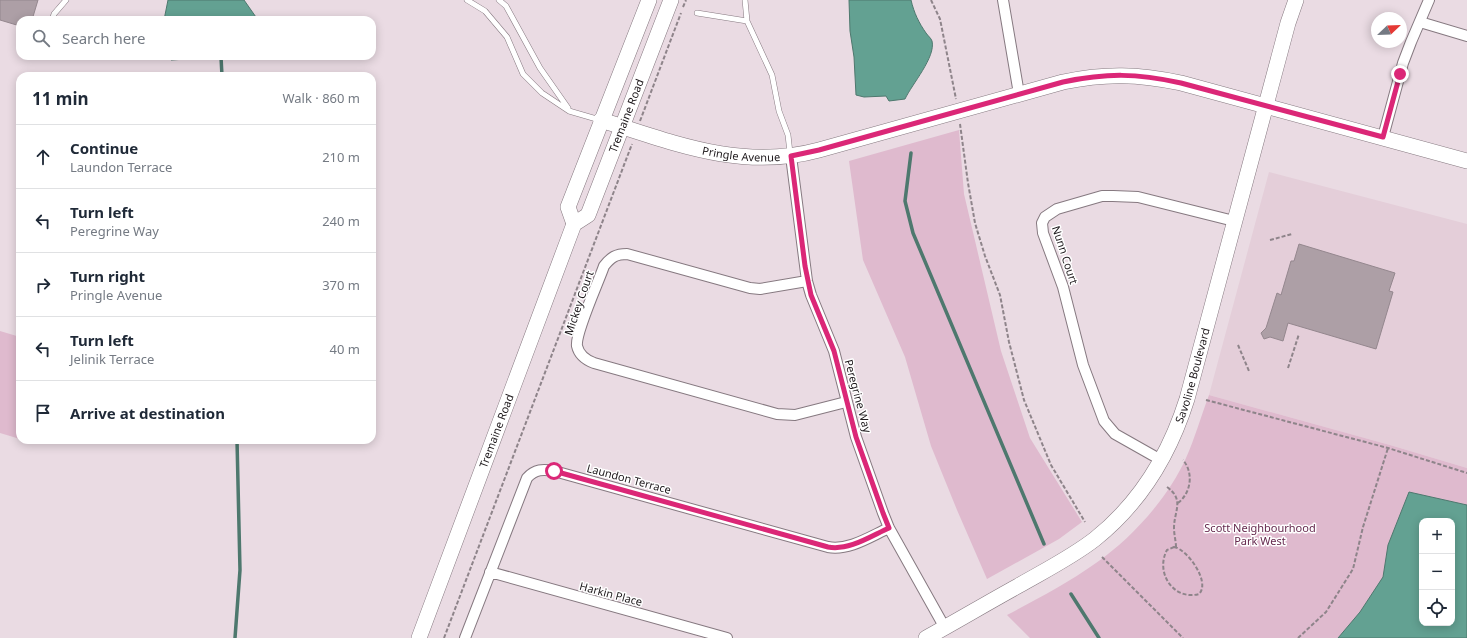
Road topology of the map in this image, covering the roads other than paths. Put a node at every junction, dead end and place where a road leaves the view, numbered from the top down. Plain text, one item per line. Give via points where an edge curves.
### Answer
1 (66, 0) edge
2 (467, 0) edge
3 (499, 0) edge
4 (649, 0) edge
5 (671, 0) edge
6 (745, 0) edge
7 (1003, 0) edge
8 (1296, 0) edge
9 (1429, 0) edge
10 (697, 13) dead end
11 (53, 16) edge
12 (747, 21) junction
13 (1420, 22) junction
14 (1467, 36) edge
15 (1019, 94) junction
16 (1266, 106) junction
17 (569, 111) junction
18 (601, 120) junction
19 (622, 127) junction
20 (1383, 137) junction
21 (791, 156) junction
22 (1467, 161) edge
23 (1234, 221) junction
24 (574, 224) junction
25 (807, 281) junction
26 (846, 402) junction
27 (1161, 460) junction
28 (889, 528) junction
29 (490, 572) junction
30 (944, 628) junction
31 (420, 638) edge
32 (465, 638) edge
33 (727, 638) edge
34 (926, 638) edge

1 - 11 lane
2 - 17 lane via 485,11 507,37 523,74 542,93
3 - 17 lane via 506,6 540,68
4 - 18 street, Tremaine Road
5 - 19 street, Tremaine Road
6 - 12 lane
7 - 15 street
8 - 16 street, Savoline Boulevard
9 - 13 street
10 - 12 lane
12 - 21 lane via 772,76
13 - 14 street
13 - 20 street via 1403,63
15 - 16 street, Pringle Avenue via 1081,78 1135,75 1181,83
15 - 21 street, Pringle Avenue via 814,152
16 - 20 street, Pringle Avenue
16 - 23 street, Savoline Boulevard
17 - 18 lane
18 - 19 street, Pringle Avenue
18 - 24 street, Tremaine Road via 568,207
19 - 21 street, Pringle Avenue via 725,155 753,158
19 - 24 street, Tremaine Road via 588,215
20 - 22 street, Pringle Avenue
21 - 25 street, Peregrine Way
23 - 27 street, Savoline Boulevard via 1187,399
23 - 27 street, Nunn Court via 1138,197 1102,196 1056,209 1045,217 1042,224 1063,287 1083,365 1104,421 1115,434
24 - 31 street, Tremaine Road
25 - 26 street, Peregrine Way via 834,351
25 - 26 street, Mickey Court via 760,289 750,288 632,255 618,254 604,266 579,331 577,346 582,356 594,364 777,414 795,415
26 - 28 street, Peregrine Way
27 - 30 street, Savoline Boulevard via 1133,502 1095,539 1064,560
28 - 29 street, Laundon Terrace via 841,548 828,547 542,469 527,478
28 - 30 street, Peregrine Way
29 - 32 street, Laundon Terrace
29 - 33 street, Harkin Place
30 - 34 street, Savoline Boulevard

